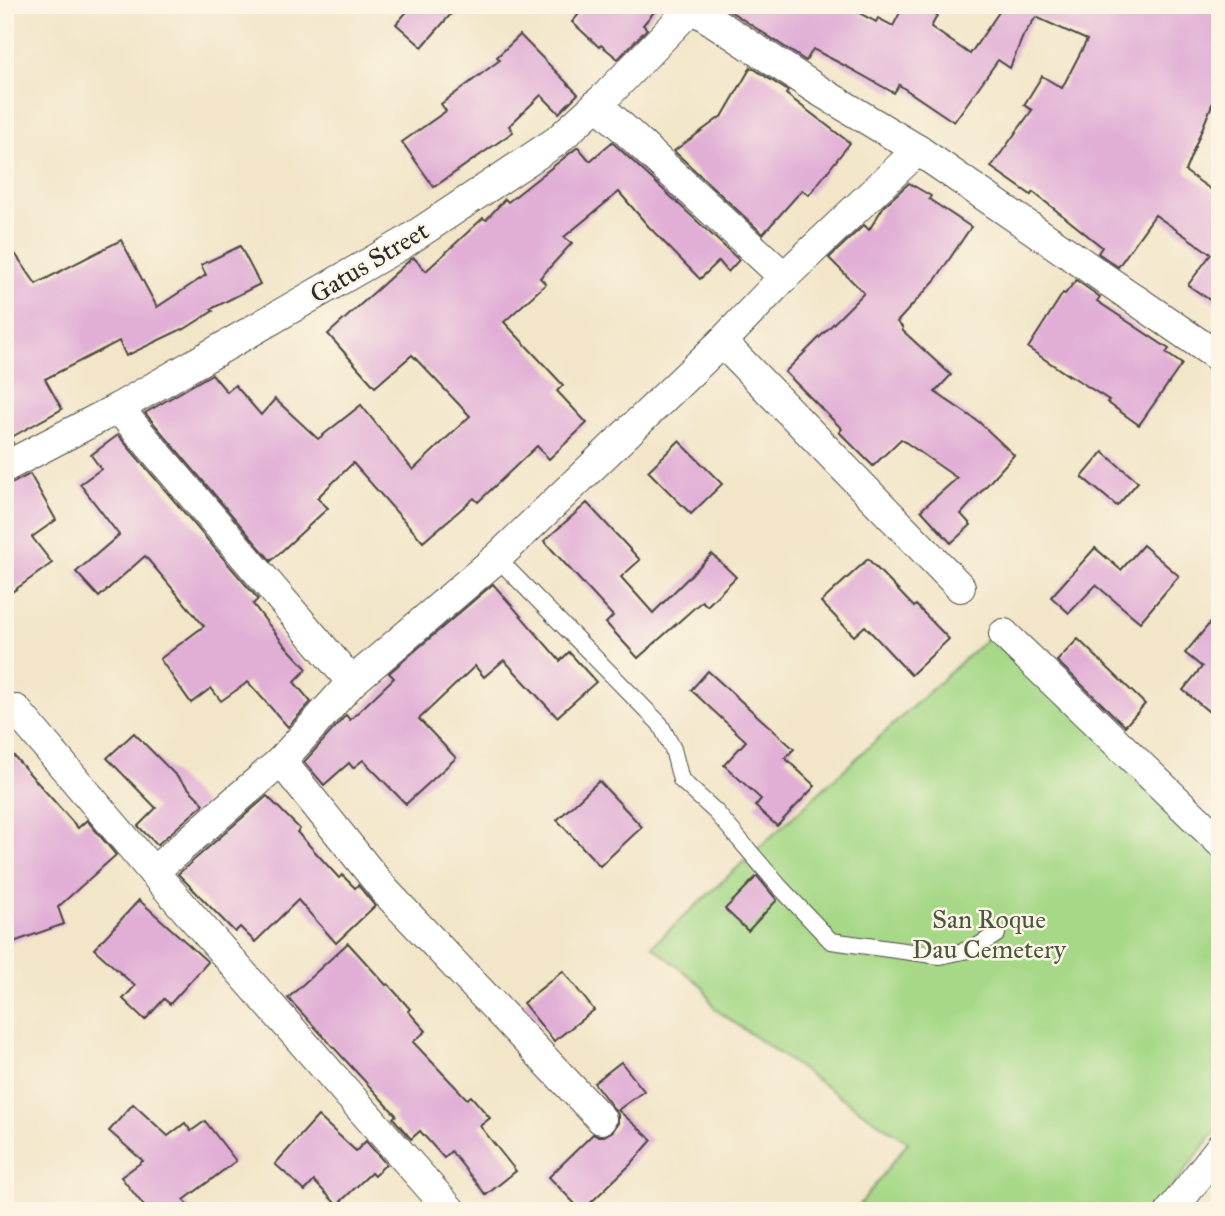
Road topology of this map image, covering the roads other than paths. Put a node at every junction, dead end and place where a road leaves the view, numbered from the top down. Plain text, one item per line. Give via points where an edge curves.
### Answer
1 (694, 6) edge
2 (597, 104) junction
3 (918, 150) junction
4 (784, 277) junction
5 (722, 342) junction
6 (1220, 358) edge
7 (118, 408) junction
8 (5, 467) edge
9 (497, 558) junction
10 (960, 587) dead end
11 (1004, 634) dead end
12 (352, 682) junction
13 (16, 710) dead end
14 (281, 761) junction
15 (1220, 842) edge
16 (152, 872) junction
17 (997, 934) dead end
18 (601, 1119) dead end
19 (1220, 1148) edge
20 (451, 1211) edge
21 (1171, 1211) edge

1 - 2 street, Gatus Street
1 - 3 street via 818,90
2 - 4 street
2 - 7 street, Gatus Street via 557,141 404,243
3 - 4 street
3 - 6 street
4 - 5 street
5 - 9 street
5 - 10 street
7 - 8 street, Gatus Street
7 - 12 street
9 - 12 street
9 - 17 lane via 660,724 681,780 716,812 831,941 940,956 973,949
11 - 15 street
12 - 14 street
13 - 16 street
14 - 16 street
14 - 18 street via 385,891
16 - 20 street
19 - 21 street

